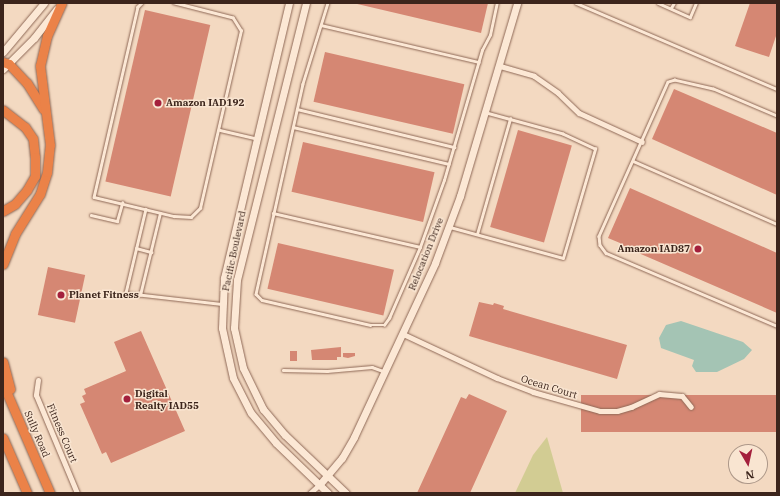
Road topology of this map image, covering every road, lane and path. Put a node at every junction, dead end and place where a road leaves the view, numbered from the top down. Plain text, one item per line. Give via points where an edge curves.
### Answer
1 (44, 3) edge
2 (62, 3) edge
3 (142, 3) edge
4 (174, 3) edge
5 (288, 3) edge
6 (306, 3) edge
7 (328, 3) edge
8 (497, 3) edge
9 (517, 3) edge
10 (576, 3) edge
11 (658, 3) edge
12 (674, 3) edge
13 (696, 3) edge
14 (671, 8) junction
15 (321, 25) junction
16 (3, 52) edge
17 (479, 62) junction
18 (5, 65) edge
19 (500, 66) junction
20 (777, 89) edge
21 (297, 109) junction
22 (3, 110) edge
23 (485, 112) junction
24 (777, 116) edge
25 (510, 119) junction
26 (48, 124) junction
27 (293, 128) junction
28 (220, 130) junction
29 (257, 138) junction
30 (642, 142) junction
31 (454, 147) junction
32 (633, 161) junction
33 (449, 164) junction
34 (122, 203) junction
35 (146, 209) junction
36 (3, 211) edge
37 (160, 213) junction
38 (273, 213) junction
39 (91, 215) dead end
40 (777, 224) edge
41 (449, 226) junction
42 (477, 234) junction
43 (420, 247) junction
44 (136, 248) junction
45 (151, 252) junction
46 (3, 264) edge
47 (140, 296) junction
48 (222, 304) junction
49 (777, 326) edge
50 (403, 334) junction
51 (3, 362) edge
52 (283, 370) dead end
53 (386, 372) junction
54 (38, 380) dead end
55 (3, 384) edge
56 (691, 407) dead end
57 (15, 412) junction
58 (3, 438) edge
59 (328, 475) junction
60 (320, 484) junction
61 (27, 493) edge
62 (50, 493) edge
63 (77, 493) edge
64 (310, 493) edge
65 (328, 493) edge
66 (346, 493) edge

1 - 16 main road
2 - 18 main road
2 - 26 highway via 47,36 40,66
3 - 34 lane via 138,7 94,197
4 - 28 lane via 233,18 242,31
5 - 29 main road, Pacific Boulevard
6 - 59 main road, Pacific Boulevard via 236,280 234,316 243,368 263,409 285,435
7 - 15 lane
8 - 17 lane via 489,39
9 - 19 main road, Relocation Drive
10 - 20 lane
11 - 14 lane
12 - 14 lane
13 - 14 lane via 690,17
15 - 17 lane
15 - 21 lane
17 - 31 lane
18 - 26 highway via 35,93
19 - 23 main road, Relocation Drive
19 - 30 street via 534,76 558,93 579,113
21 - 27 lane
21 - 31 lane
22 - 36 highway via 25,127 33,140 35,157 35,176 27,190 15,204
23 - 25 lane
23 - 41 main road, Relocation Drive
24 - 30 lane via 713,89 671,80 663,89
25 - 42 lane
25 - 42 lane via 563,134 595,149 593,156 563,258
26 - 46 highway via 50,145 47,172 40,194 15,234
27 - 33 lane
27 - 38 lane
28 - 29 lane
28 - 37 lane via 200,208 191,217
29 - 48 main road, Pacific Boulevard via 224,278
30 - 32 lane
31 - 33 lane
32 - 40 lane
32 - 49 lane via 598,236 600,245 606,253
33 - 43 lane
34 - 35 lane
34 - 39 lane via 117,221
35 - 37 lane
35 - 44 lane
37 - 45 lane
38 - 43 lane
38 - 43 lane via 256,294 262,300 270,302 370,325 384,325
41 - 42 lane
41 - 50 main road, Relocation Drive
44 - 45 lane
44 - 47 lane via 126,293
45 - 47 lane
47 - 48 lane
48 - 60 main road, Pacific Boulevard via 226,353 240,394 276,443
50 - 53 main road, Relocation Drive
50 - 56 street, Ocean Court via 497,378 533,392 600,411 624,409 659,394 682,396
51 - 57 highway
52 - 53 lane via 327,371 372,367
53 - 59 main road, Relocation Drive via 347,451
54 - 63 street, Fitness Court via 36,395
55 - 57 highway, Sully Road
57 - 62 highway, Sully Road
58 - 61 highway
59 - 60 main road, Relocation Drive
59 - 66 main road, Pacific Boulevard
60 - 64 street, Relocation Drive
60 - 65 main road, Pacific Boulevard

